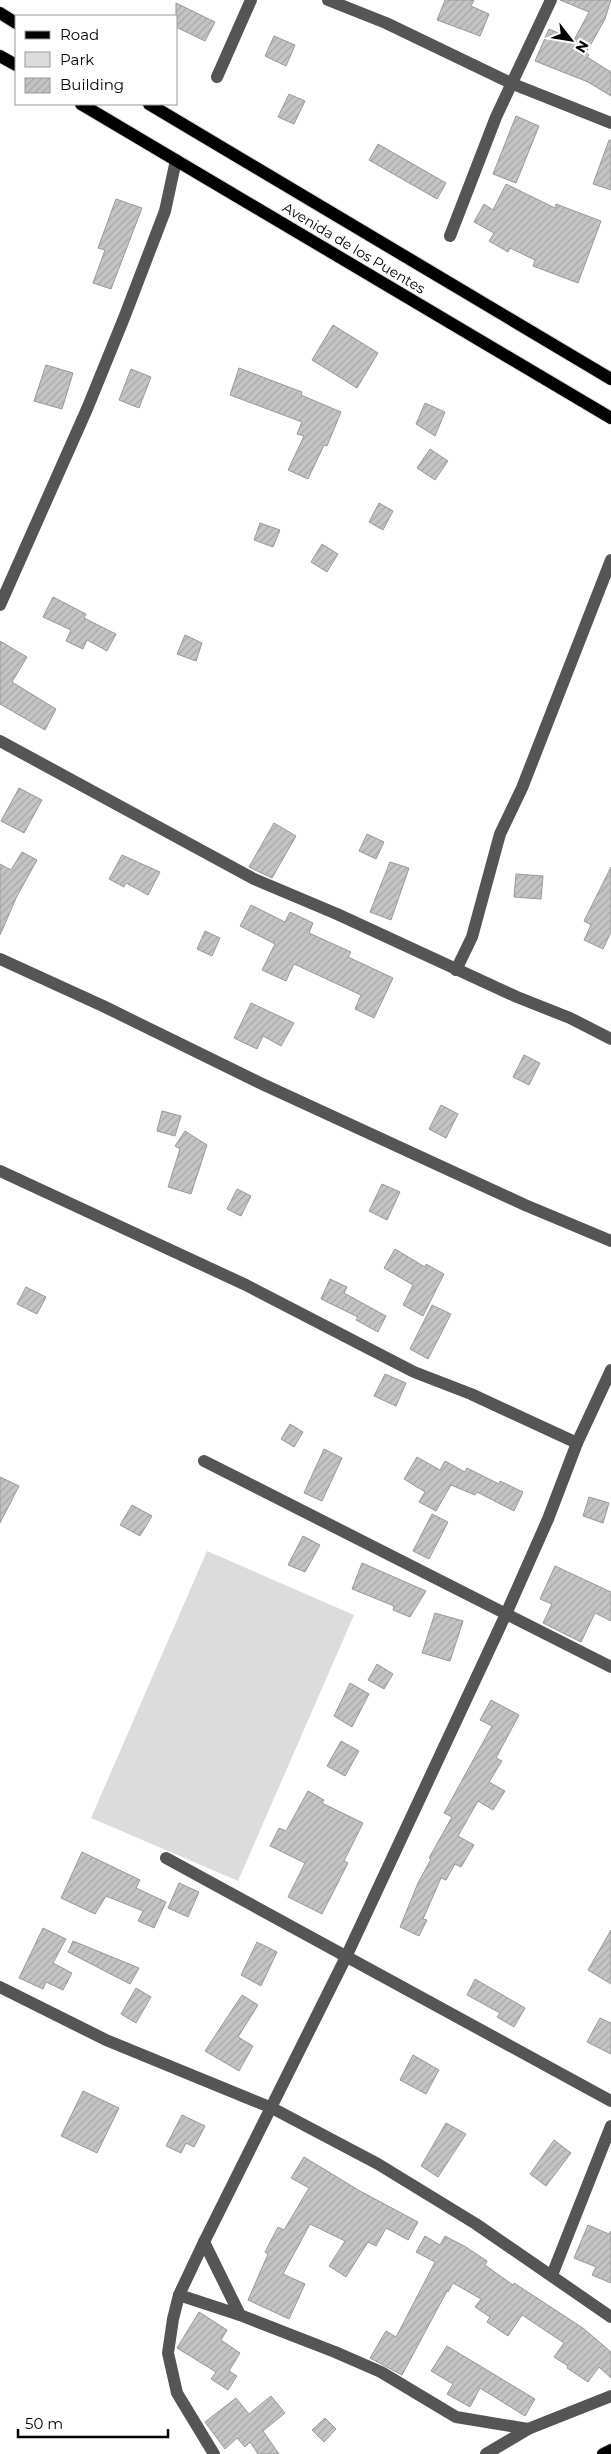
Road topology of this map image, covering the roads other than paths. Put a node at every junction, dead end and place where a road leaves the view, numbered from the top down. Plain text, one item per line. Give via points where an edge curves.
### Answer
1 (251, 0) edge
2 (328, 0) edge
3 (552, 0) edge
4 (0, 14) edge
5 (15, 22) edge
6 (0, 56) edge
7 (15, 64) edge
8 (217, 77) dead end
9 (513, 84) junction
10 (83, 105) edge
11 (150, 105) edge
12 (611, 123) edge
13 (176, 160) junction
14 (450, 236) dead end
15 (611, 378) edge
16 (611, 418) edge
17 (611, 560) edge
18 (0, 605) edge
19 (0, 741) edge
20 (0, 960) edge
21 (456, 970) junction
22 (611, 1039) edge
23 (0, 1171) edge
24 (611, 1241) edge
25 (611, 1370) edge
26 (577, 1443) junction
27 (204, 1461) dead end
28 (506, 1614) junction
29 (611, 1667) edge
30 (166, 1858) dead end
31 (346, 1957) junction
32 (0, 1987) edge
33 (611, 2101) edge
34 (272, 2108) junction
35 (611, 2126) edge
36 (204, 2242) junction
37 (552, 2275) junction
38 (179, 2294) junction
39 (240, 2315) junction
40 (611, 2317) edge
41 (611, 2396) edge
42 (528, 2429) junction
43 (611, 2450) edge
44 (214, 2454) edge
45 (486, 2454) edge
46 (603, 2454) edge

1 - 8 street
2 - 9 street via 386,23
3 - 9 street
4 - 5 main road
6 - 7 main road
9 - 12 street
9 - 14 street via 496,117
10 - 13 main road, Avenida de los Puentes
11 - 15 main road, Avenida de los Puentes
13 - 16 main road, Avenida de los Puentes
13 - 18 street via 165,212 124,318
17 - 21 street via 522,788 500,834 472,937
19 - 21 street via 254,879
20 - 24 street via 525,1205
21 - 22 street via 570,1018
23 - 26 street via 246,1285 414,1372 471,1394
25 - 26 street
26 - 28 street
27 - 28 street
28 - 29 street
28 - 31 street
30 - 31 street
31 - 33 street
31 - 34 street
32 - 34 street via 106,2040
34 - 36 street
34 - 37 street via 378,2164
35 - 37 street
36 - 38 street
36 - 39 street
37 - 40 street
38 - 39 street
38 - 44 street via 168,2354 178,2393
39 - 42 street via 380,2372 456,2416
41 - 42 street
42 - 45 street
43 - 46 main road

